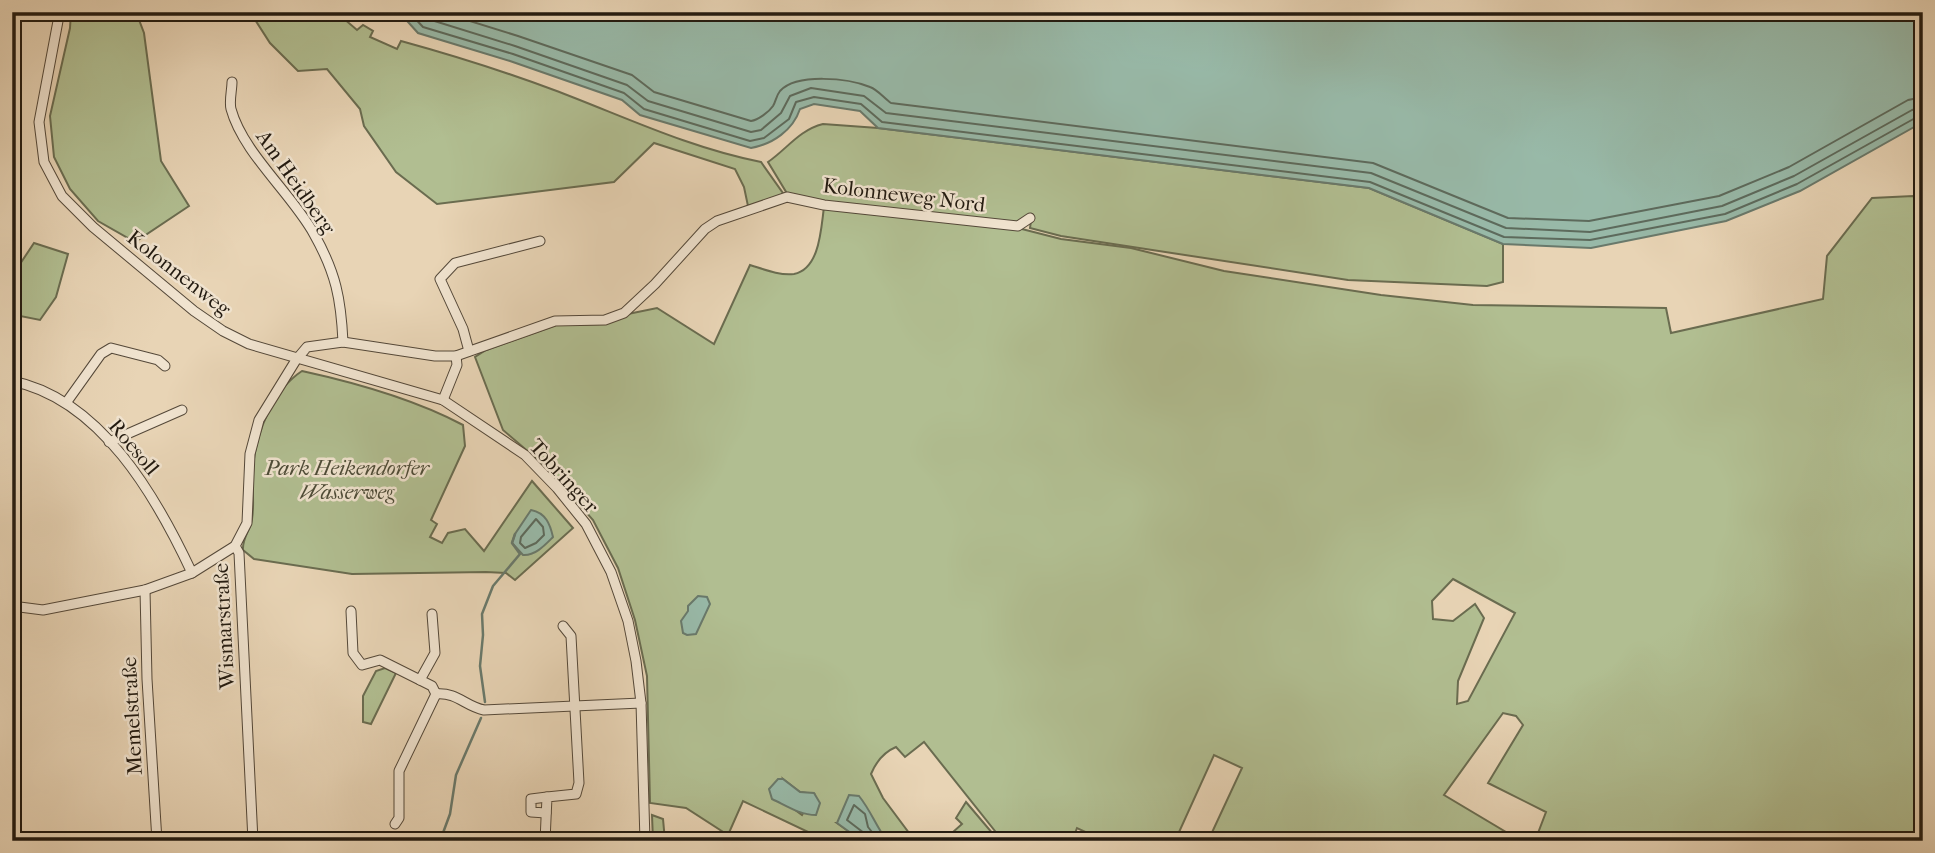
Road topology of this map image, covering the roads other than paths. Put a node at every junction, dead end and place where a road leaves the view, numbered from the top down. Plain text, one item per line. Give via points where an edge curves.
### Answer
1 (58, 12) edge
2 (232, 82) dead end
3 (1030, 218) dead end
4 (540, 241) dead end
5 (344, 342) junction
6 (469, 351) junction
7 (456, 356) junction
8 (296, 360) junction
9 (165, 366) dead end
10 (12, 382) edge
11 (443, 400) junction
12 (66, 403) junction
13 (182, 410) dead end
14 (109, 442) junction
15 (235, 546) junction
16 (192, 573) junction
17 (145, 590) junction
18 (12, 606) edge
19 (351, 611) dead end
20 (432, 614) dead end
21 (563, 626) dead end
22 (420, 680) junction
23 (436, 694) junction
24 (641, 703) junction
25 (576, 707) junction
26 (547, 797) junction
27 (546, 813) junction
28 (395, 824) dead end
29 (12, 834) edge
30 (13, 841) edge
31 (157, 841) edge
32 (253, 841) edge
33 (545, 841) edge
34 (645, 841) edge

1 - 8 street, Kolonnenweg via 39,122 44,162 62,196 204,318 249,344
2 - 5 street, Am Heidberg via 231,107 243,137 304,218 333,272 341,300
3 - 6 street, Kolonneweg Nord via 1018,226 787,197 717,220 624,313 606,320 555,321
4 - 6 street via 455,263 440,279
5 - 7 street
5 - 8 street via 307,347
6 - 7 street
7 - 11 street via 457,365
8 - 11 street, Tobringer
8 - 15 street via 259,420 250,454 247,523
9 - 12 street via 111,348 101,354
10 - 12 street, Roesoll
11 - 24 street, Tobringer via 525,455 586,524 611,572 628,621
12 - 14 street, Roesoll
13 - 14 street
14 - 16 street, Roesoll via 145,485
15 - 16 street
15 - 32 street, Wismarstraße via 239,553
16 - 17 street
17 - 18 street via 43,610
17 - 31 street, Memelstraße
19 - 22 street via 354,658 362,665 380,660
20 - 22 street via 435,653
21 - 25 street via 571,636
22 - 23 street
23 - 25 street via 449,693 484,710
23 - 28 street via 399,771 399,818
24 - 25 street
24 - 34 street, Tobringer
25 - 26 street via 579,789 570,796
26 - 27 street
26 - 27 street via 531,799 531,812
27 - 33 street
29 - 30 street

